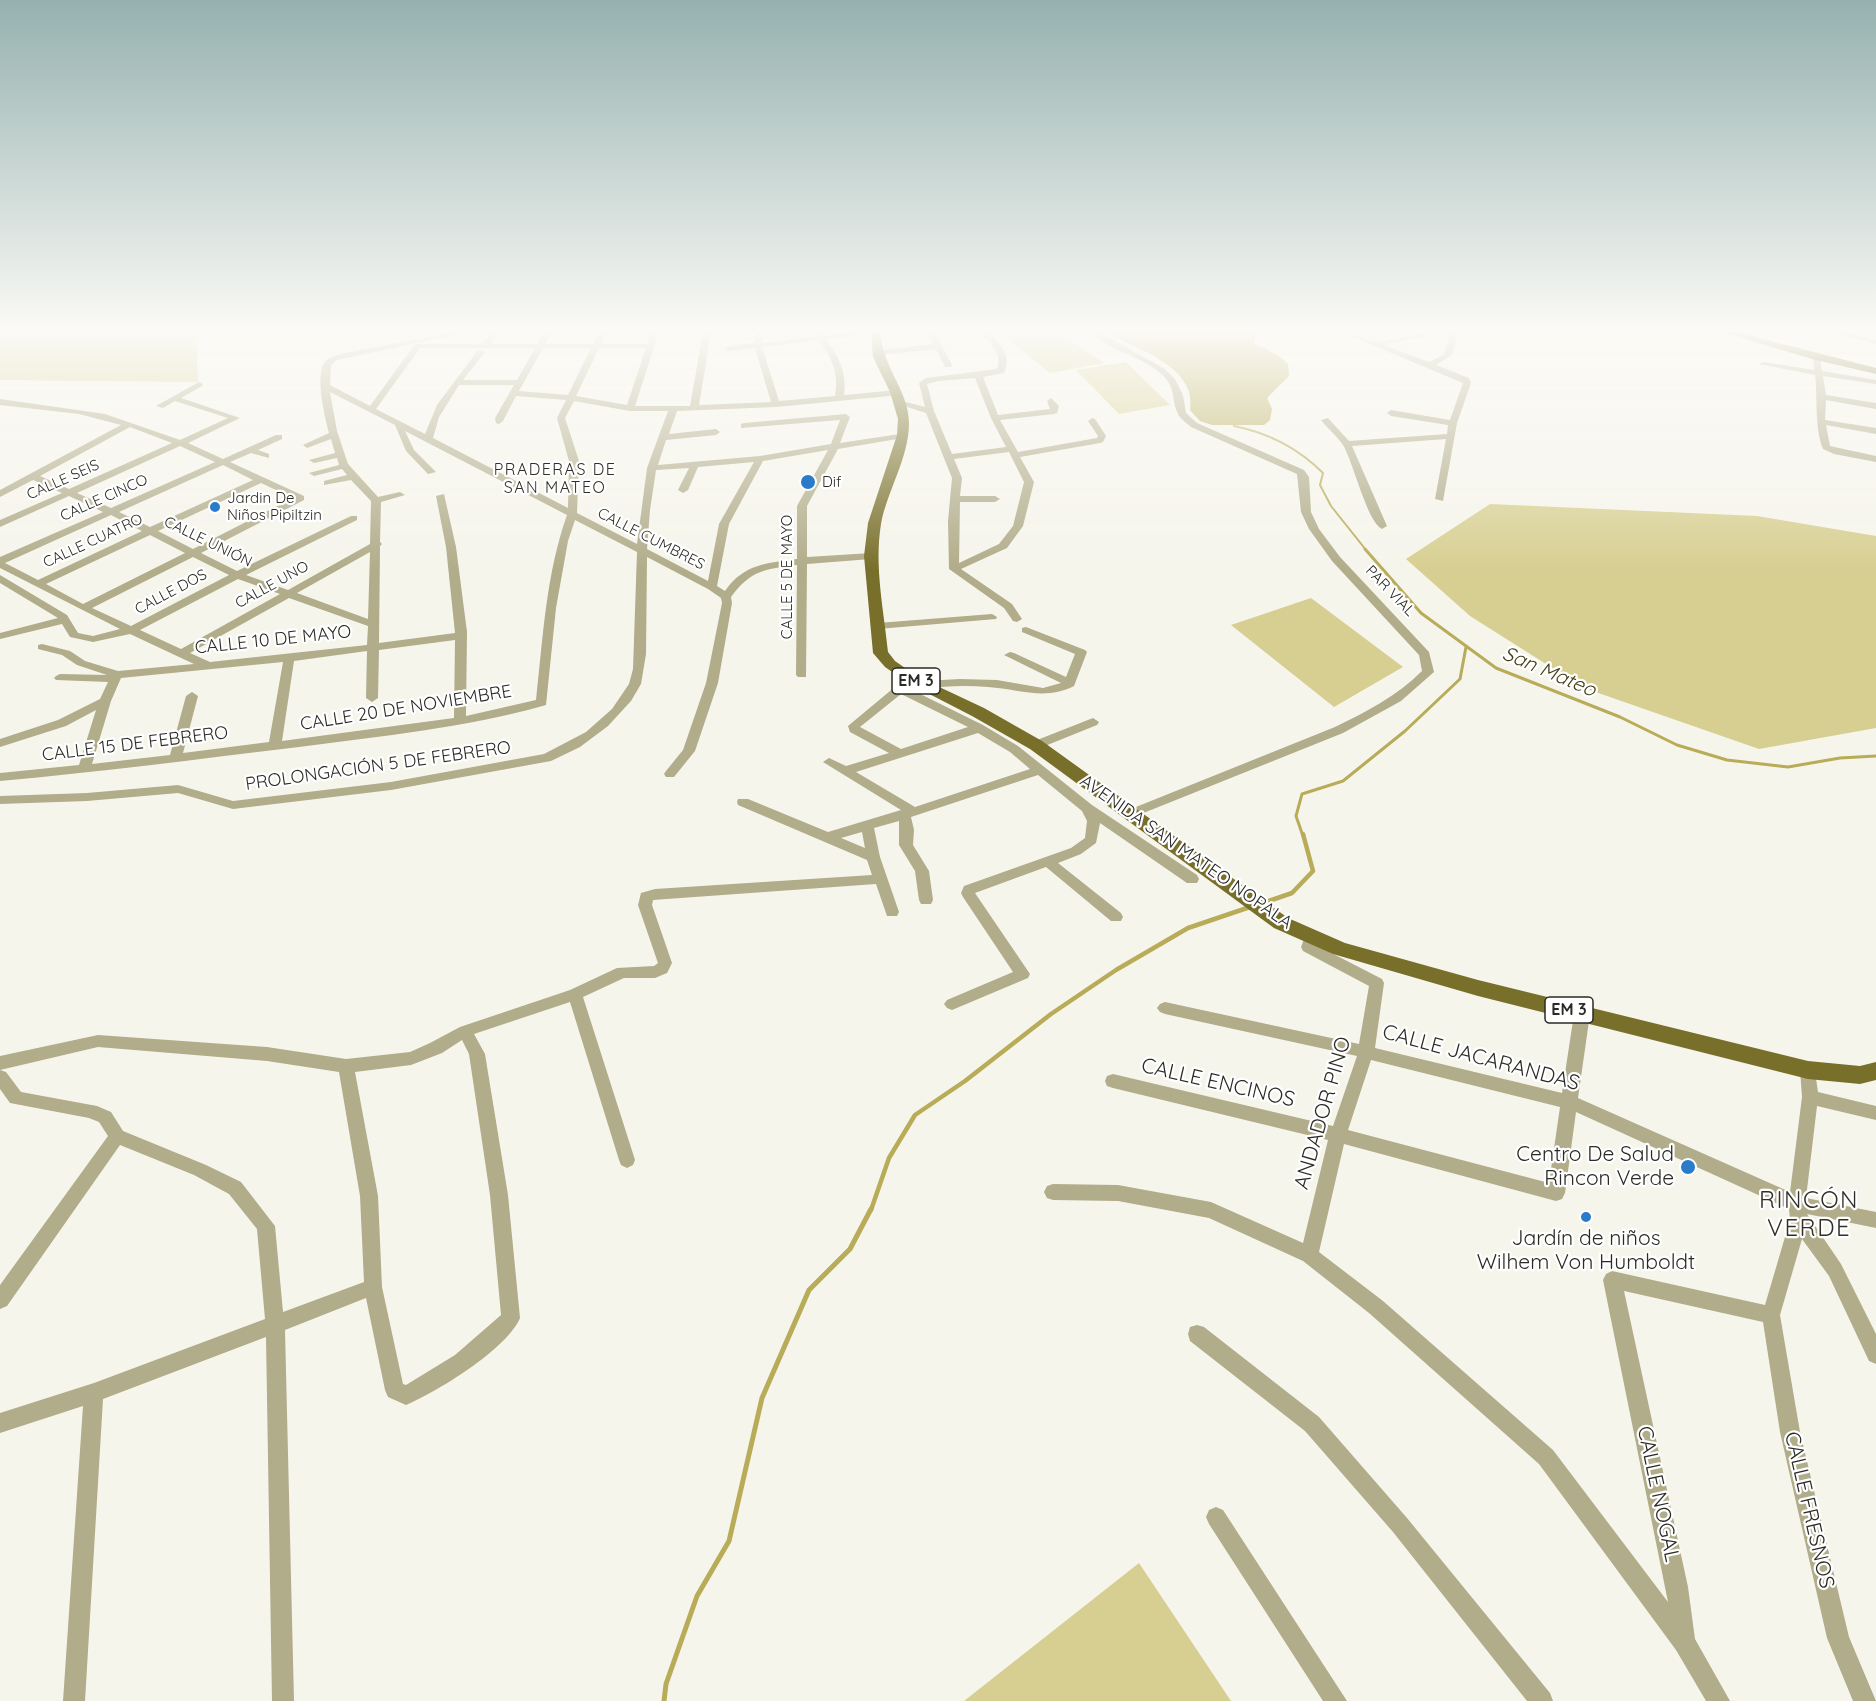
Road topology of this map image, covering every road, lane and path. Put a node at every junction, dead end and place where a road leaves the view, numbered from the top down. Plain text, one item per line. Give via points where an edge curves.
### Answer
1 (74, 411) edge
2 (215, 411) edge
3 (330, 411) edge
4 (376, 411) edge
5 (438, 411) edge
6 (502, 411) edge
7 (565, 411) edge
8 (673, 411) edge
9 (903, 411) edge
10 (930, 411) edge
11 (992, 411) edge
12 (1051, 411) edge
13 (1182, 411) edge
14 (1457, 411) edge
15 (1821, 411) edge
16 (1391, 413) dead end
17 (995, 418) junction
18 (1325, 420) dead end
19 (499, 421) dead end
20 (1092, 421) dead end
21 (1821, 422) junction
22 (1453, 423) junction
23 (129, 424) junction
24 (399, 424) junction
25 (744, 426) dead end
26 (1876, 431) edge
27 (716, 432) dead end
28 (333, 435) junction
29 (903, 435) junction
30 (1450, 436) junction
31 (279, 437) dead end
32 (665, 437) junction
33 (428, 440) junction
34 (180, 444) junction
35 (1347, 444) junction
36 (307, 445) dead end
37 (836, 445) junction
38 (249, 449) junction
39 (1013, 452) junction
40 (340, 455) junction
41 (266, 456) dead end
42 (950, 457) junction
43 (760, 459) junction
44 (1876, 459) edge
45 (314, 460) dead end
46 (220, 462) junction
47 (695, 464) junction
48 (345, 466) junction
49 (652, 468) junction
50 (431, 472) dead end
51 (314, 473) dead end
52 (32, 476) junction
53 (354, 476) junction
54 (260, 480) junction
55 (327, 483) dead end
56 (683, 490) dead end
57 (69, 493) junction
58 (0, 494) edge
59 (400, 495) dead end
60 (441, 496) dead end
61 (994, 499) dead end
62 (1440, 499) dead end
63 (376, 500) junction
64 (957, 500) junction
65 (111, 511) junction
66 (572, 515) junction
67 (354, 518) dead end
68 (0, 524) edge
69 (1382, 526) dead end
70 (150, 531) junction
71 (377, 544) junction
72 (642, 550) junction
73 (192, 552) junction
74 (871, 556) junction
75 (0, 562) edge
76 (802, 562) junction
77 (954, 569) junction
78 (237, 575) junction
79 (0, 578) edge
80 (38, 584) junction
81 (712, 587) junction
82 (287, 594) junction
83 (726, 597) junction
84 (83, 608) junction
85 (992, 617) dead end
86 (1017, 619) dead end
87 (65, 620) junction
88 (375, 625) junction
89 (878, 626) junction
90 (132, 630) junction
91 (1026, 630) dead end
92 (1, 634) edge
93 (461, 636) junction
94 (42, 647) dead end
95 (374, 647) junction
96 (183, 653) junction
97 (1010, 655) dead end
98 (289, 658) junction
99 (206, 665) junction
100 (802, 675) dead end
101 (116, 677) junction
102 (60, 678) dead end
103 (918, 682) junction
104 (1070, 683) junction
105 (900, 689) junction
106 (192, 696) dead end
107 (372, 698) dead end
108 (105, 701) junction
109 (460, 719) junction
110 (1093, 722) dead end
111 (979, 728) junction
112 (0, 743) edge
113 (1036, 745) junction
114 (275, 746) junction
115 (902, 754) junction
116 (175, 759) junction
117 (829, 762) dead end
118 (84, 770) junction
119 (1040, 770) junction
120 (846, 771) junction
121 (670, 774) dead end
122 (0, 777) edge
123 (0, 800) edge
124 (743, 802) dead end
125 (1087, 808) junction
126 (909, 813) junction
127 (1131, 814) junction
128 (867, 825) junction
129 (828, 837) junction
130 (873, 857) junction
131 (1047, 861) junction
132 (881, 879) junction
133 (1192, 879) dead end
134 (927, 900) dead end
135 (892, 912) dead end
136 (1116, 916) dead end
137 (1311, 938) junction
138 (575, 994) junction
139 (952, 1004) dead end
140 (1165, 1008) dead end
141 (1582, 1014) junction
142 (465, 1031) junction
143 (1366, 1052) junction
144 (0, 1063) edge
145 (346, 1066) junction
146 (1808, 1071) junction
147 (1876, 1071) edge
148 (0, 1077) edge
149 (1113, 1081) dead end
150 (1810, 1097) junction
151 (1570, 1102) junction
152 (1876, 1113) edge
153 (1338, 1135) junction
154 (117, 1136) junction
155 (627, 1160) dead end
156 (1053, 1192) dead end
157 (1798, 1212) junction
158 (1876, 1220) edge
159 (1309, 1255) junction
160 (373, 1287) junction
161 (0, 1300) edge
162 (1770, 1315) junction
163 (275, 1322) junction
164 (1871, 1332) edge
165 (1197, 1334) dead end
166 (1876, 1354) edge
167 (94, 1393) junction
168 (0, 1423) edge
169 (1216, 1517) dead end
170 (1684, 1642) junction
171 (74, 1701) edge
172 (283, 1701) edge
173 (1336, 1701) edge
174 (1542, 1701) edge
175 (1719, 1701) edge
176 (1865, 1701) edge

1 - 23 street
2 - 34 street, CALLE SEIS via 236,418
3 - 28 street
4 - 24 street, CALLE CUMBRES
5 - 33 street via 428,430
6 - 19 street
7 - 66 street via 561,418 574,461
8 - 32 street, PROLONGACIÓN 5 DE FEBRERO
9 - 29 main road, AVENIDA SAN MATEO NOPALA / EM 3
10 - 42 street
11 - 17 street
12 - 17 street
13 - 127 street, PAR VIAL via 1194,425 1301,472 1306,512 1314,530 1425,654 1428,672 1414,687 1370,715
14 - 22 street
15 - 21 street
16 - 22 street
17 - 39 street
18 - 35 street
20 - 39 street via 1102,436 1100,440
21 - 26 street
21 - 44 street via 1826,447
22 - 30 street
23 - 34 street
23 - 52 street
24 - 33 street, CALLE CUMBRES
24 - 50 street via 404,443
25 - 37 street, CALLE 5 DE MAYO via 846,417
27 - 32 street
28 - 36 street
28 - 40 street
29 - 37 street
29 - 74 main road, AVENIDA SAN MATEO NOPALA / EM 3 via 875,523
30 - 35 street
30 - 62 street
31 - 38 street, CALLE CINCO
32 - 49 street, PROLONGACIÓN 5 DE FEBRERO
33 - 66 street, CALLE CUMBRES
34 - 46 street
34 - 57 street, CALLE SEIS
35 - 69 street
37 - 43 street
37 - 76 street, CALLE 5 DE MAYO via 802,506
38 - 41 street
38 - 46 street, CALLE CINCO
39 - 42 street
39 - 77 street via 1029,482 1018,525 1003,546
40 - 45 street
40 - 48 street
42 - 64 street via 957,478
43 - 47 street
43 - 81 street via 724,524
46 - 54 street
46 - 65 street, CALLE CINCO
47 - 49 street
47 - 56 street
48 - 51 street
48 - 53 street
49 - 72 street, PROLONGACIÓN 5 DE FEBRERO
52 - 57 street, CALLE UNIÓN
52 - 58 street
53 - 55 street
53 - 63 street
54 - 70 street, CALLE CUATRO
54 - 73 street via 300,500
57 - 65 street, CALLE UNIÓN
57 - 68 street, CALLE SEIS
59 - 63 street
60 - 93 street
61 - 64 street
63 - 71 street
64 - 77 street via 953,521
65 - 70 street, CALLE UNIÓN
65 - 75 street, CALLE CINCO
66 - 72 street, CALLE CUMBRES
66 - 109 street, CALLE 20 DE NOVIEMBRE via 562,541 551,608 542,702
67 - 78 street, CALLE DOS
70 - 73 street, CALLE UNIÓN
70 - 80 street, CALLE CUATRO
71 - 82 street, CALLE UNO
71 - 88 street
72 - 81 street, CALLE CUMBRES
72 - 123 street, PROLONGACIÓN 5 DE FEBRERO via 639,672 627,697 610,718 567,750 547,758 391,786 233,805 178,789
73 - 78 street, CALLE UNIÓN
73 - 84 street
74 - 76 street
74 - 89 main road, AVENIDA SAN MATEO NOPALA / EM 3
75 - 80 street
76 - 83 street via 749,573 741,577
76 - 100 street, CALLE 5 DE MAYO
77 - 86 street via 1008,606
78 - 82 street, CALLE UNIÓN
78 - 90 street, CALLE DOS
79 - 87 street
80 - 84 street
81 - 83 street, CALLE CUMBRES
82 - 88 street, CALLE UNIÓN
82 - 96 street, CALLE UNO
83 - 121 street via 712,683 689,751
84 - 90 street
85 - 89 street
87 - 90 street, CALLE DOS via 83,638 108,637
87 - 92 street
88 - 95 street
89 - 103 main road, AVENIDA SAN MATEO NOPALA / EM 3 via 881,653 890,664
90 - 96 street
91 - 104 street via 1081,652
93 - 95 street, CALLE 10 DE MAYO
93 - 109 street
94 - 101 street via 66,653
95 - 98 street, CALLE 10 DE MAYO
95 - 107 street
96 - 99 street
97 - 104 street
98 - 99 street, CALLE 10 DE MAYO
98 - 114 street
99 - 101 street, CALLE 10 DE MAYO
101 - 102 street, CALLE 10 DE MAYO
101 - 108 street
103 - 104 street via 998,684 1036,692 1052,692
103 - 105 street
103 - 113 main road, AVENIDA SAN MATEO NOPALA / EM 3
105 - 111 street
105 - 115 street via 854,729
106 - 116 street
108 - 112 street via 62,723
108 - 118 street
109 - 114 street, CALLE 20 DE NOVIEMBRE
110 - 113 street
111 - 115 street
111 - 119 street
113 - 127 main road, AVENIDA SAN MATEO NOPALA / EM 3
114 - 116 street, CALLE 15 DE FEBRERO
115 - 120 street
116 - 118 street, CALLE 15 DE FEBRERO
117 - 120 street
118 - 122 street, CALLE 15 DE FEBRERO
119 - 125 street
119 - 126 street
120 - 126 street
124 - 129 street
125 - 131 street via 1094,821 1091,840 1076,851
125 - 133 street
126 - 128 street
126 - 134 street via 906,845 922,871
127 - 137 main road, AVENIDA SAN MATEO NOPALA / EM 3 via 1269,915
128 - 129 street
128 - 130 street
129 - 130 street
130 - 132 street
131 - 136 street
131 - 139 street via 969,890 1023,974
132 - 135 street
132 - 138 street via 646,897 645,905 666,963 662,969 622,972
137 - 141 main road, AVENIDA SAN MATEO NOPALA / EM 3 via 1478,988
137 - 143 street, ANDADOR PINO via 1308,948 1377,983
138 - 142 street
138 - 155 street
140 - 143 street, CALLE JACARANDAS
141 - 146 main road, AVENIDA SAN MATEO NOPALA / EM 3
141 - 151 street
142 - 145 street via 411,1058
142 - 160 street via 477,1054 499,1195 511,1318 500,1332 423,1388 406,1395 395,1390
143 - 151 street, CALLE JACARANDAS
143 - 153 street, ANDADOR PINO
144 - 145 street via 98,1041 255,1053
145 - 160 street via 369,1196
146 - 147 main road, AVENIDA SAN MATEO NOPALA / EM 3 via 1860,1075
146 - 150 street
148 - 154 street via 16,1098 105,1117
149 - 153 street, CALLE ENCINOS
150 - 152 street
150 - 157 street
151 - 153 street, CALLE ENCINOS via 1556,1193
151 - 157 street, CALLE JACARANDAS
153 - 159 street, ANDADOR PINO
154 - 161 street
154 - 163 street via 235,1188 266,1226
156 - 159 street via 1118,1193 1211,1210
157 - 158 street, CALLE JACARANDAS
157 - 162 street
157 - 164 street
159 - 170 street via 1376,1307 1546,1457
160 - 163 street
162 - 170 street, CALLE NOGAL via 1612,1280 1677,1587
162 - 176 street, CALLE FRESNOS via 1790,1432 1838,1638
163 - 167 street
163 - 172 street
164 - 166 street
165 - 174 street via 1312,1424 1400,1525
167 - 168 street
167 - 171 street
169 - 173 street
170 - 175 street, CALLE NOGAL

